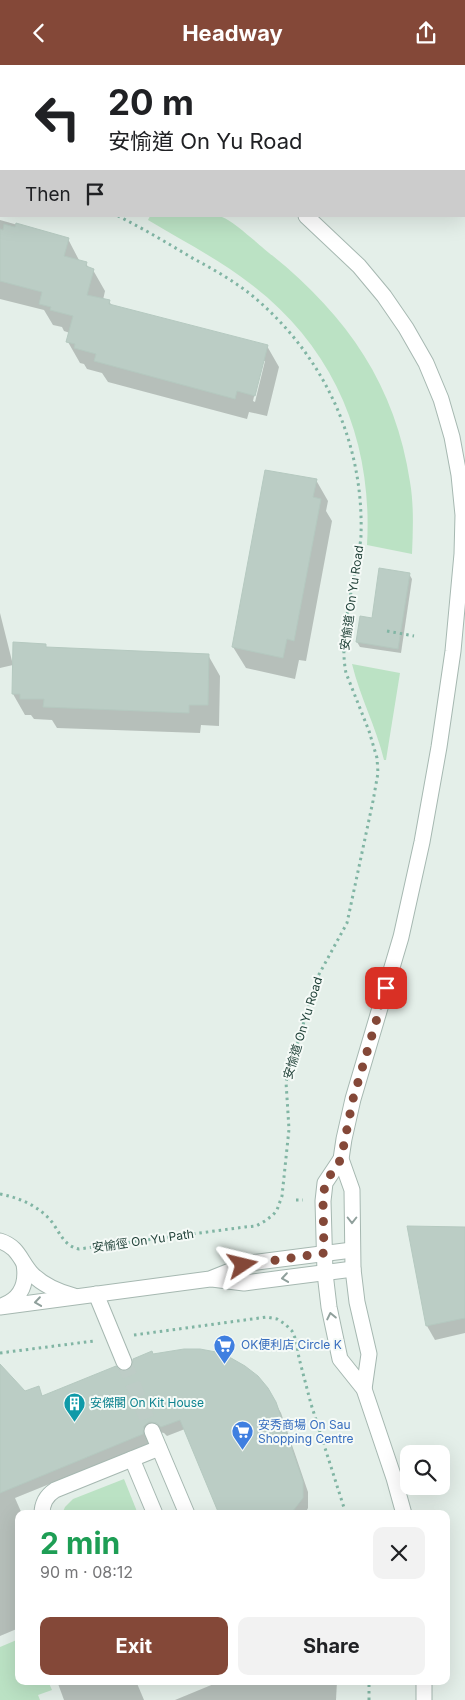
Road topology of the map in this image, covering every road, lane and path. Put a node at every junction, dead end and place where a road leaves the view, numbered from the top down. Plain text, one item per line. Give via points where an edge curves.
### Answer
1 (120, 217) edge
2 (315, 219) edge
3 (458, 435) edge
4 (387, 631) dead end
5 (414, 637) dead end
6 (341, 1159) junction
7 (0, 1194) edge
8 (273, 1215) joint
9 (0, 1241) edge
10 (352, 1250) junction
11 (324, 1253) junction
12 (24, 1264) junction
13 (353, 1269) junction
14 (325, 1273) junction
15 (210, 1279) junction
16 (96, 1294) junction
17 (77, 1297) junction
18 (0, 1307) edge
19 (114, 1338) junction
20 (0, 1353) edge
21 (124, 1363) tunnel mouth
22 (364, 1389) junction
23 (152, 1431) tunnel mouth
24 (159, 1448) junction
25 (132, 1459) junction
26 (42, 1510) edge
27 (153, 1510) edge
28 (185, 1510) edge
29 (345, 1510) edge
30 (403, 1510) edge
31 (369, 1685) edge
32 (424, 1685) edge
33 (368, 1700) edge
34 (424, 1700) edge

1 - 8 path, 安愉道 On Yu Road via 248,292 290,332 308,355 336,403 346,428 358,482 361,537 343,652 346,673 374,745 378,773 348,923 317,978 286,1082 289,1129 282,1196
2 - 3 street via 359,266 406,328 426,363
3 - 6 street via 462,554 441,737 401,937 353,1099
4 - 5 path
6 -> 10 street via 352,1190
6 - 11 street via 325,1183
7 - 8 path, 安愉徑 On Yu Path via 35,1207 51,1221 66,1243 79,1249 245,1227
9 - 12 street via 14,1248
10 - 11 street
10 - 13 street
11 - 14 street
11 - 15 street via 250,1263
12 - 17 street via 45,1285
12 - 18 street via 24,1286 18,1296
13 - 14 street
13 - 22 street via 369,1354
14 -> 15 street via 244,1283
22 -> 14 street via 340,1359
15 - 16 street
16 - 17 street
16 - 19 street
17 -> 18 street
19 - 20 path
19 - 21 street
19 - 29 path via 267,1317 285,1324 296,1340 310,1404
22 - 30 street
23 - 24 street
24 - 25 street
24 - 28 street
25 - 26 street via 55,1490 45,1499
25 - 27 street
31 - 33 path
32 - 34 street

